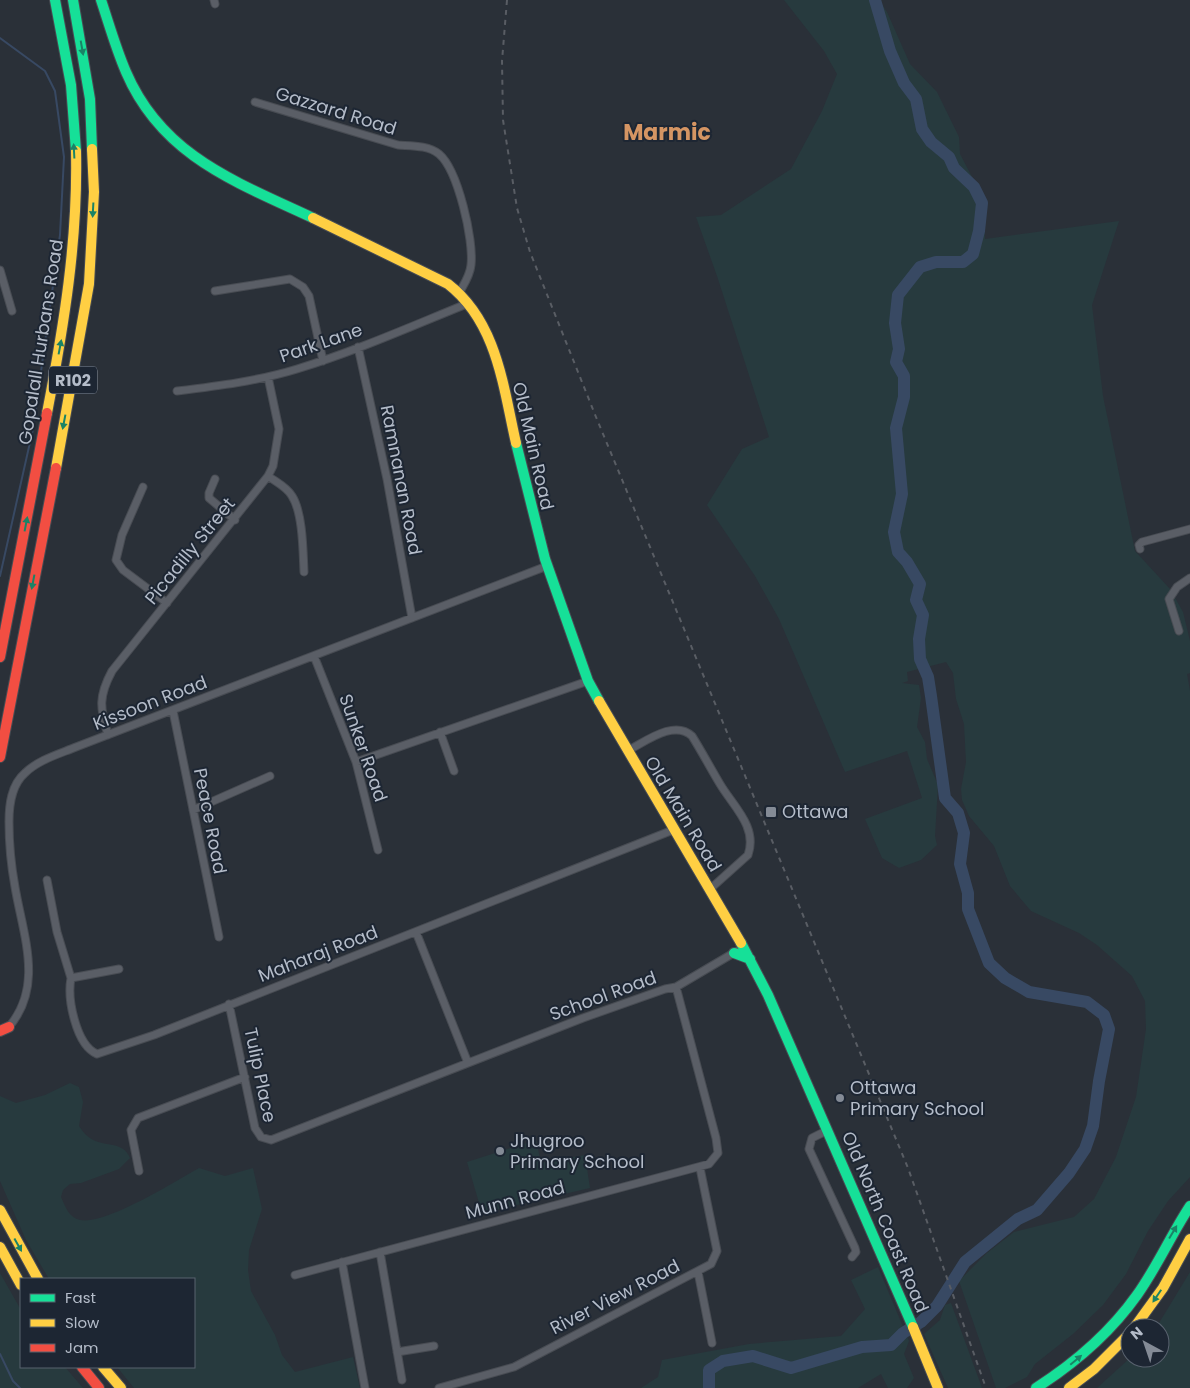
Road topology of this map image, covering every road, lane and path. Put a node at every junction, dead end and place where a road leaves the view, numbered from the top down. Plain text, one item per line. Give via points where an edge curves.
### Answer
1 (55, 0) edge
2 (73, 0) edge
3 (101, 0) edge
4 (255, 102) dead end
5 (0, 270) edge
6 (215, 291) dead end
7 (459, 293) junction
8 (468, 303) junction
9 (12, 311) dead end
10 (358, 348) junction
11 (323, 360) junction
12 (268, 377) junction
13 (177, 391) dead end
14 (268, 476) junction
15 (215, 479) dead end
16 (143, 487) dead end
17 (236, 520) junction
18 (1190, 529) edge
19 (1140, 549) dead end
20 (547, 566) junction
21 (304, 572) dead end
22 (1190, 578) edge
23 (167, 603) junction
24 (412, 618) junction
25 (1179, 631) dead end
26 (314, 656) junction
27 (0, 658) edge
28 (588, 681) junction
29 (173, 711) junction
30 (440, 732) junction
31 (108, 735) junction
32 (627, 751) junction
33 (0, 757) edge
34 (356, 762) junction
35 (454, 771) dead end
36 (270, 776) dead end
37 (193, 810) junction
38 (673, 830) junction
39 (378, 850) dead end
40 (47, 880) dead end
41 (709, 890) junction
42 (416, 932) junction
43 (219, 937) dead end
44 (739, 950) junction
45 (119, 969) dead end
46 (71, 978) junction
47 (676, 988) junction
48 (229, 1004) junction
49 (4, 1029) edge
50 (0, 1036) edge
51 (790, 1041) joint
52 (468, 1063) junction
53 (246, 1077) junction
54 (828, 1130) junction
55 (275, 1139) joint
56 (700, 1168) junction
57 (139, 1171) dead end
58 (1190, 1206) edge
59 (0, 1210) edge
60 (1190, 1239) edge
61 (0, 1247) edge
62 (380, 1252) junction
63 (852, 1257) dead end
64 (342, 1262) junction
65 (698, 1272) junction
66 (295, 1275) dead end
67 (37, 1278) edge
68 (20, 1283) edge
69 (1141, 1318) edge
70 (712, 1343) dead end
71 (1120, 1343) edge
72 (434, 1346) dead end
73 (397, 1352) junction
74 (83, 1368) edge
75 (104, 1368) edge
76 (402, 1380) dead end
77 (99, 1388) edge
78 (121, 1388) edge
79 (365, 1388) edge
80 (439, 1388) edge
81 (937, 1388) edge
82 (1036, 1388) edge
83 (1069, 1388) edge

27 -> 1 street, Gopalall Hurbans Road / R102 via 61,339 75,232 72,121 67,67
2 -> 33 street, Gopalall Hurbans Road / R102 via 90,99 94,192 89,284
3 - 7 street, Old Main Road via 126,72 141,101 182,149 228,179 355,238 448,284
4 - 7 street, Gazzard Road via 398,145 438,153 462,198 472,247 470,275
5 - 9 street
6 - 11 street via 290,279 298,282 309,296
7 - 8 street, Old Main Road
8 - 10 street, Park Lane
8 - 20 street, Old Main Road via 485,327 498,361
10 - 11 street, Park Lane
10 - 24 street, Ramnanan Road
11 - 12 street, Park Lane
12 - 13 street, Park Lane
12 - 14 street, Picadilly Street via 279,429
14 - 17 street, Picadilly Street
14 - 21 street via 289,492 296,504
15 - 17 street via 208,493 210,498
16 - 23 street via 122,535 116,560 123,570
17 - 23 street, Picadilly Street
18 - 19 street via 1142,542
20 - 24 street, Kissoon Road
20 - 28 street, Old Main Road
22 - 25 street via 1177,587 1169,600
23 - 31 street, Picadilly Street via 112,671 105,685 101,698
24 - 26 street, Kissoon Road
26 - 29 street, Kissoon Road
26 - 34 street, Sunker Road
28 - 30 street
28 - 32 street, Old Main Road
29 - 31 street, Kissoon Road
29 - 37 street, Peace Road
30 - 34 street
30 - 35 street
31 - 49 street, Kissoon Road via 40,762 24,773 10,799 11,862 30,973 27,996 16,1018
32 - 38 street, Old Main Road
32 - 41 street via 670,730 686,731 740,811 749,832 748,855
34 - 39 street, Sunker Road
36 - 37 street
37 - 43 street, Peace Road
38 - 41 street, Old Main Road
38 - 42 street, Maharaj Road
40 - 46 street
41 - 44 street, Old Main Road
42 - 48 street, Maharaj Road
42 - 52 street
44 - 47 street, School Road
44 - 51 street, Old Main Road via 750,960
45 - 46 street
46 - 48 street, Maharaj Road via 70,999 76,1023 84,1044 97,1054
47 - 52 street, School Road via 664,989
47 - 56 street, Munn Road via 718,1148 715,1158
48 - 53 street, Tulip Place
49 - 50 street, Kissoon Road
51 - 54 street, Old North Coast Road
52 - 55 street, School Road
53 - 55 street, Tulip Place via 251,1113 258,1134 267,1140
53 - 57 street via 138,1118 131,1130
54 - 63 street via 812,1138 809,1149 856,1252
54 - 81 street, Old North Coast Road
56 - 62 street, Munn Road
56 - 65 street, River View Road via 717,1251 711,1264
82 -> 58 street via 1086,1352 1124,1312
59 -> 67 street
60 -> 69 street via 1163,1288
61 - 68 street
62 - 64 street, Munn Road
62 - 73 street
64 - 66 street, Munn Road
64 - 79 street
65 - 70 street
65 - 80 street, River View Road via 514,1367
71 - 83 street
72 - 73 street
73 - 76 street
74 - 77 street
75 - 78 street

